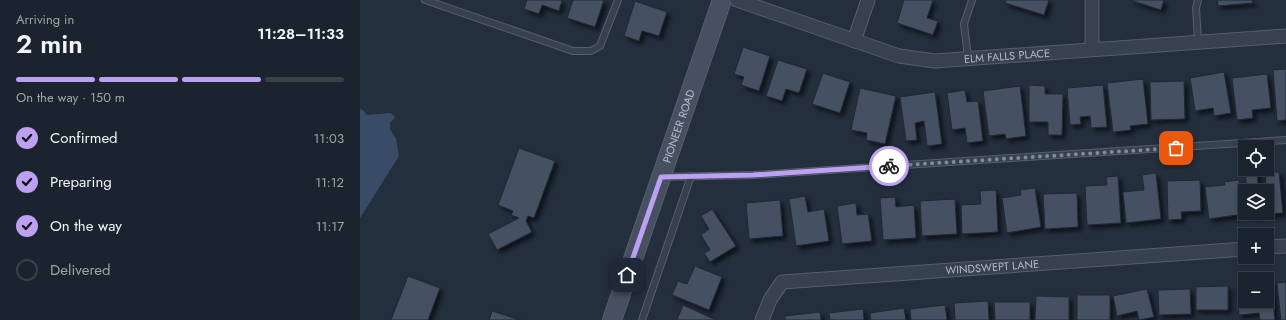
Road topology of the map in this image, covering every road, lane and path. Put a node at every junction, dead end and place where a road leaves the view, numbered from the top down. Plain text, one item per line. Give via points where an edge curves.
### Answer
1 (425, 0) edge
2 (618, 0) edge
3 (722, 0) edge
4 (737, 0) edge
5 (868, 0) edge
6 (972, 0) edge
7 (1092, 0) edge
8 (1198, 0) edge
9 (1286, 36) edge
10 (854, 41) junction
11 (1198, 42) junction
12 (1092, 49) junction
13 (968, 58) junction
14 (1286, 140) edge
15 (692, 176) junction
16 (661, 177) junction
17 (1286, 246) edge
18 (1274, 247) edge
19 (1238, 249) edge
20 (612, 320) edge
21 (642, 320) edge
22 (762, 320) edge

1 - 2 lane via 573,51 583,52 600,46
3 - 16 main road, PIONEER ROAD
4 - 10 street, ELM FALLS PLACE
5 - 10 street
6 - 13 lane via 964,24
7 - 12 street
8 - 11 lane
9 - 11 street, ELM FALLS PLACE
10 - 13 street, ELM FALLS PLACE via 899,56 935,61
11 - 12 street, ELM FALLS PLACE
12 - 13 street, ELM FALLS PLACE
14 - 15 lane via 784,173
15 - 16 lane
15 - 21 lane
16 - 20 main road, PIONEER ROAD
17 - 18 street
19 - 22 street, WINDSWEPT LANE via 782,282 770,300

